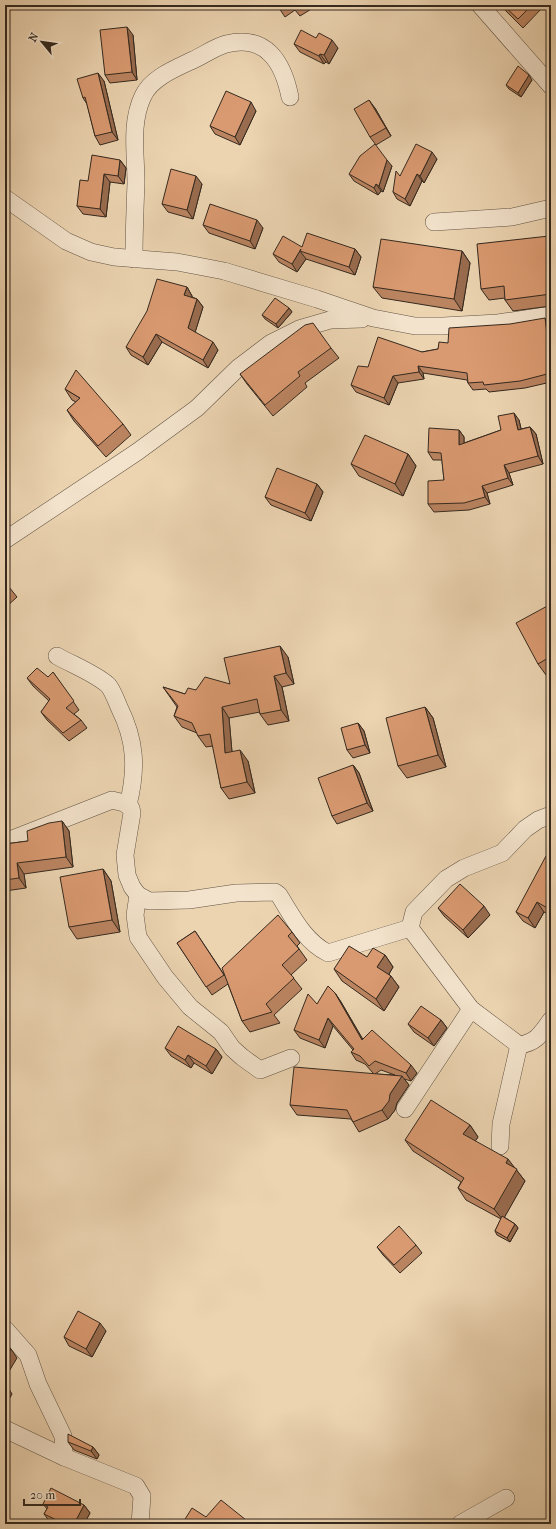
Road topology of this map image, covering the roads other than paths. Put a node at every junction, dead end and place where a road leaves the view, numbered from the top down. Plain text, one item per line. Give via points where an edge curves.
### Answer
1 (480, 5) edge
2 (551, 86) edge
3 (290, 97) dead end
4 (5, 198) edge
5 (551, 208) edge
6 (434, 222) dead end
7 (134, 259) junction
8 (551, 315) edge
9 (372, 318) junction
10 (5, 540) edge
11 (57, 656) dead end
12 (128, 805) junction
13 (551, 815) edge
14 (5, 842) edge
15 (138, 895) junction
16 (410, 928) junction
17 (471, 1010) junction
18 (551, 1020) edge
19 (519, 1046) junction
20 (291, 1058) dead end
21 (405, 1109) dead end
22 (500, 1146) dead end
23 (5, 1329) edge
24 (5, 1429) edge
25 (64, 1457) junction
26 (506, 1498) dead end
27 (140, 1524) edge
28 (460, 1524) edge

1 - 2 street
3 - 7 street via 287,80 272,54 252,43 224,44 180,66 150,85 136,113
4 - 7 street via 66,241 98,254
5 - 6 street via 512,217
7 - 9 street via 178,262 224,271
8 - 9 street via 498,323 443,326 415,326
9 - 10 street via 330,320 299,329 271,343 238,368 191,413
11 - 12 street via 94,676 114,694 129,726 134,748 134,782
12 - 14 street via 112,800
12 - 15 street via 132,813 125,855 127,875
13 - 16 street via 525,829 502,853 464,868 446,879 414,912
15 - 16 street via 149,901 171,902 236,893 275,892 314,945 328,952
15 - 20 street via 135,915 138,937 165,977 190,1007 221,1032 242,1058 260,1070
16 - 17 street
17 - 19 street
17 - 21 street
18 - 19 street via 537,1040
19 - 22 street via 503,1117
23 - 25 street via 28,1356 38,1384 63,1436
24 - 25 street
25 - 27 street via 136,1486 142,1496
26 - 28 street

